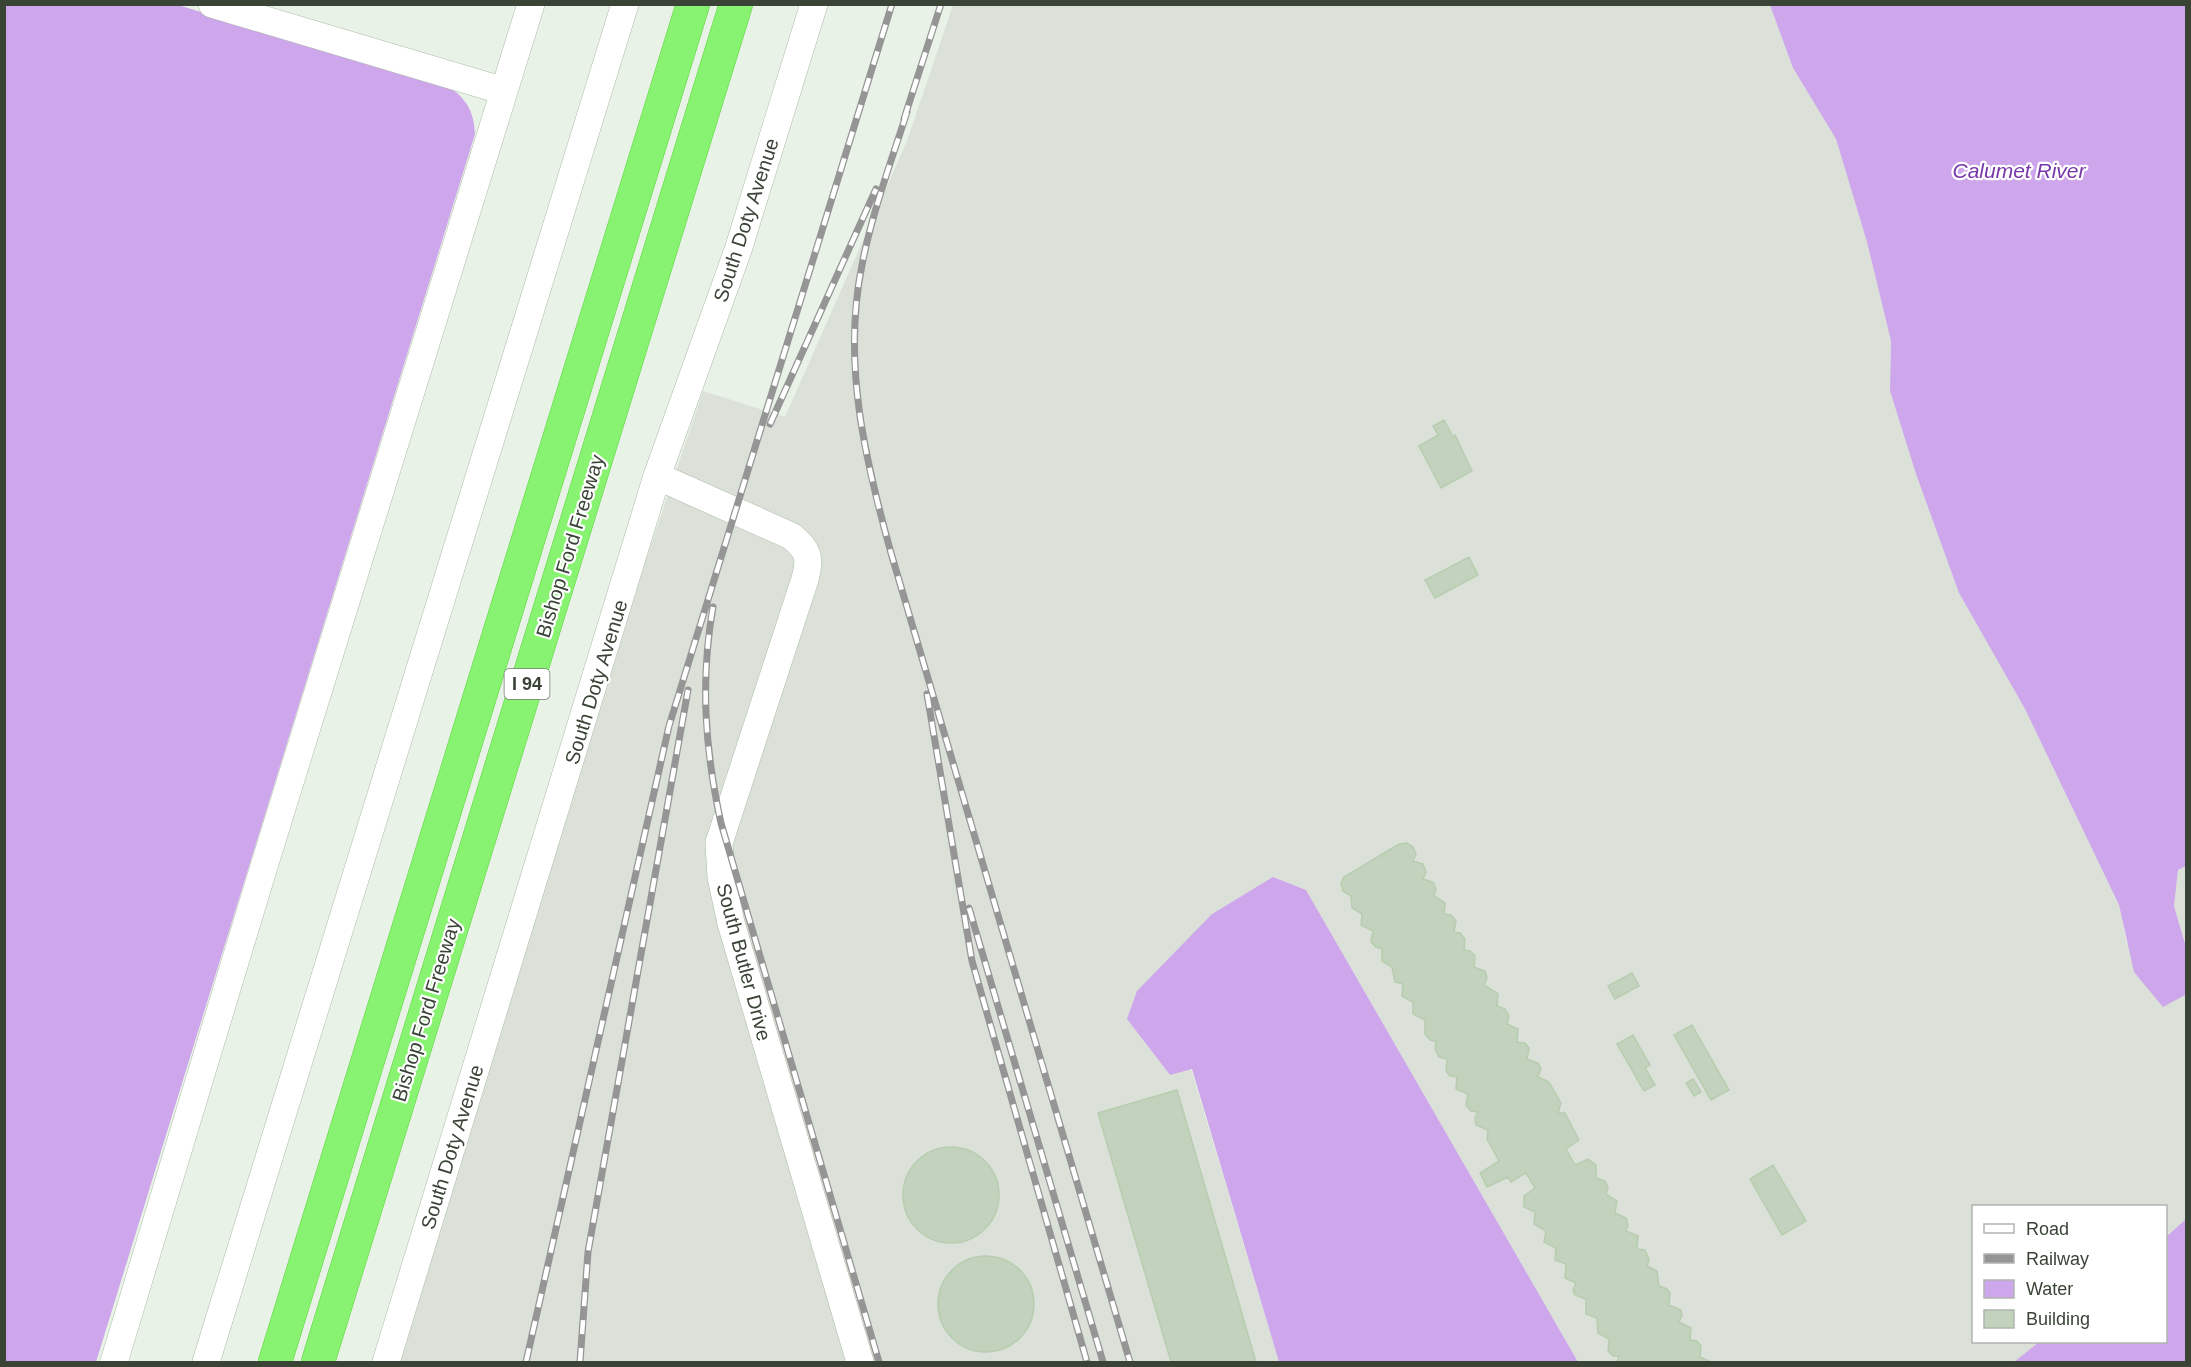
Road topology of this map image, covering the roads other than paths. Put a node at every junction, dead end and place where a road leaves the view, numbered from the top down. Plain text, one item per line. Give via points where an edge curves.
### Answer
1 (212, 4) edge
2 (531, 4) edge
3 (625, 4) edge
4 (693, 4) edge
5 (736, 4) edge
6 (814, 4) edge
7 (504, 91) junction
8 (657, 476) junction
9 (114, 1362) edge
10 (206, 1362) edge
11 (275, 1362) edge
12 (318, 1362) edge
13 (386, 1362) edge
14 (860, 1362) edge

1 - 7 street
2 - 7 street
3 - 10 street
4 - 11 highway, Bishop Ford Freeway / I 94
5 - 12 highway, Bishop Ford Freeway / I 94
6 - 8 street, South Doty Avenue via 738,250
7 - 9 street
8 - 13 street, South Doty Avenue
8 - 14 street, South Butler Drive via 791,536 808,553 805,579 719,843 721,877 731,923

